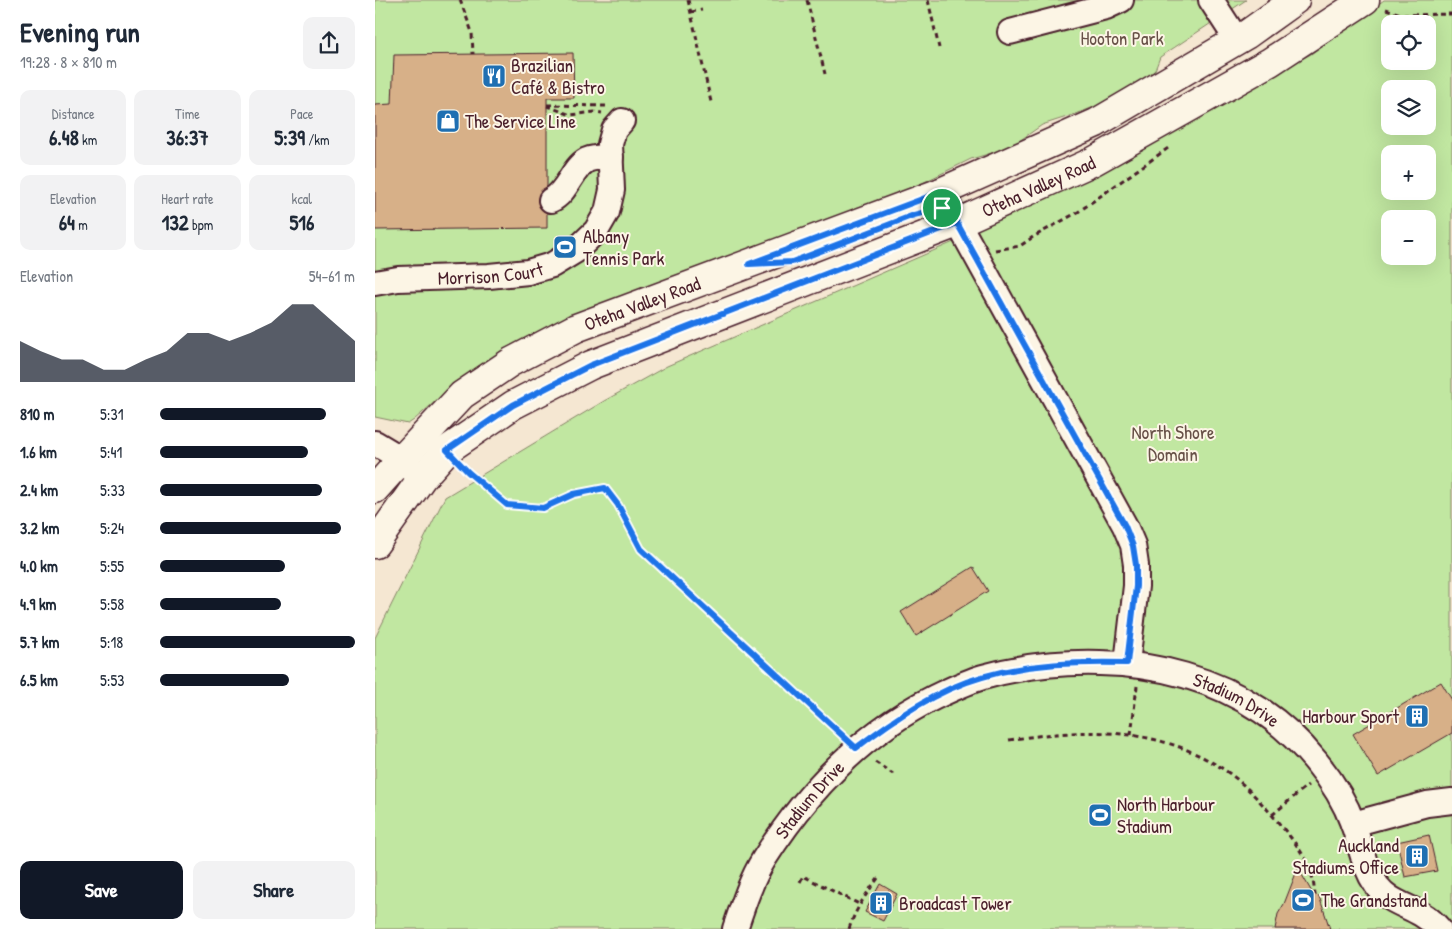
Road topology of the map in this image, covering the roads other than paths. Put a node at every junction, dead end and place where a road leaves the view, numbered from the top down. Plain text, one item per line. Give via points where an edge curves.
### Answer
1 (1121, 0) edge
2 (1211, 0) edge
3 (1295, 0) edge
4 (1373, 4) edge
5 (1010, 32) dead end
6 (1237, 40) junction
7 (615, 119) road end
8 (611, 157) junction
9 (551, 200) dead end
10 (949, 208) junction
11 (375, 284) edge
12 (375, 443) edge
13 (383, 475) edge
14 (415, 488) junction
15 (375, 544) edge
16 (1127, 663) junction
17 (1452, 801) edge
18 (1353, 824) junction
19 (735, 929) edge
20 (1439, 929) edge

1 - 5 street via 1107,7
2 - 6 street
3 - 6 main road, Oteha Valley Road
4 - 10 main road, Oteha Valley Road via 1092,162
6 - 10 main road, Oteha Valley Road
7 - 8 street, Morrison Court
8 - 9 street via 587,160 561,193
8 - 11 street, Morrison Court via 612,190 607,212 596,231 575,251 552,265 528,272 397,279
10 - 13 main road, Oteha Valley Road via 749,264 576,328 511,362 462,395
10 - 14 main road, Oteha Valley Road via 591,365 513,405 447,450
10 - 16 street via 1125,526 1133,546 1136,586
12 - 13 street via 390,452
13 - 14 street
14 - 15 main road, Oteha Valley Road
16 - 18 street, Stadium Drive via 1202,680 1261,710 1306,750 1331,782
16 - 19 street, Stadium Drive via 1083,662 1010,670 952,689 882,728 828,776 763,860
17 - 18 street via 1419,806
18 - 20 street, Stadium Drive via 1365,866 1379,890 1421,914

